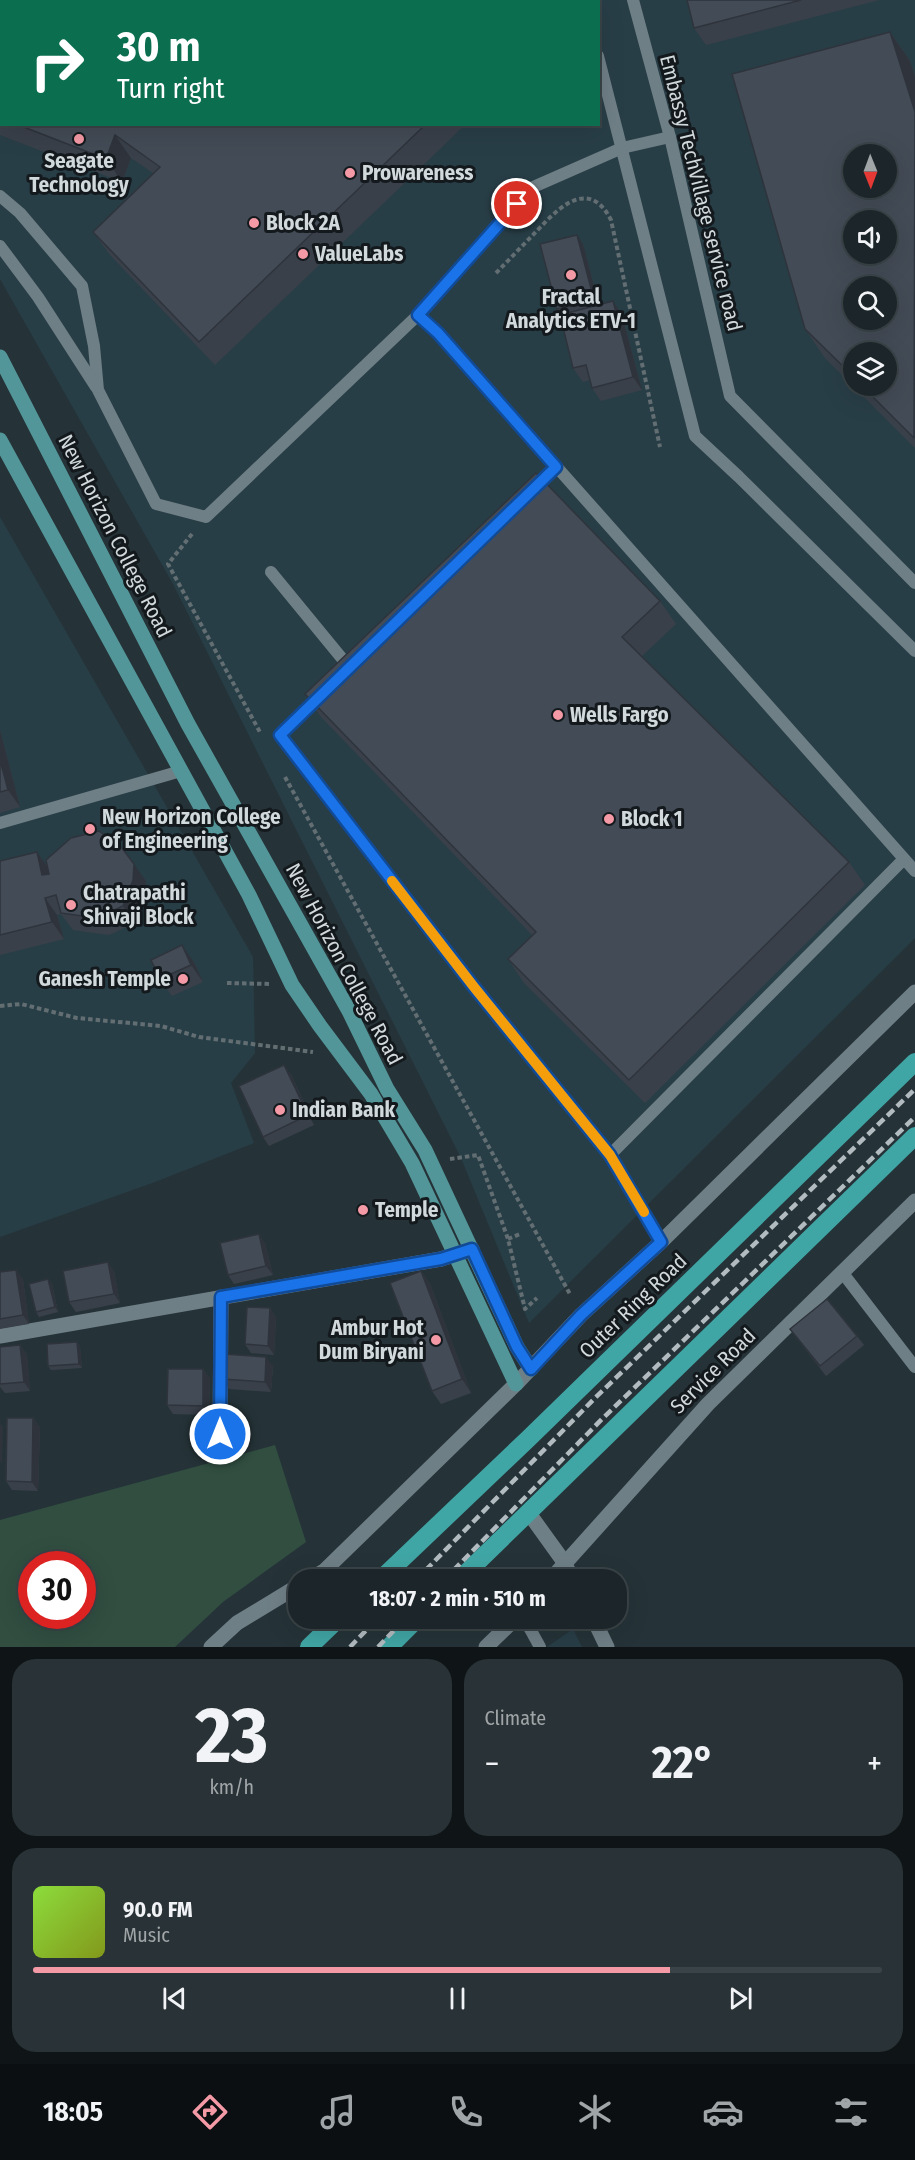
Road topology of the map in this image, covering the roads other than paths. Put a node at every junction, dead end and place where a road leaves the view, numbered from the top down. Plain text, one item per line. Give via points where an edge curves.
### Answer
1 (633, 0) edge
2 (600, 64) edge
3 (670, 137) junction
4 (622, 148) junction
5 (0, 196) edge
6 (0, 246) edge
7 (418, 315) junction
8 (0, 357) edge
9 (98, 390) junction
10 (0, 440) edge
11 (556, 467) junction
12 (523, 499) edge
13 (271, 572) dead end
14 (915, 582) edge
15 (915, 651) edge
16 (181, 771) junction
17 (0, 823) edge
18 (904, 858) junction
19 (915, 871) edge
20 (915, 992) edge
21 (915, 1062) edge
22 (915, 1136) edge
23 (610, 1155) junction
24 (915, 1201) edge
25 (661, 1242) junction
26 (472, 1249) junction
27 (454, 1255) junction
28 (842, 1272) junction
29 (221, 1297) junction
30 (0, 1336) edge
31 (915, 1367) edge
32 (531, 1369) junction
33 (516, 1384) junction
34 (220, 1434) dead end
35 (528, 1512) junction
36 (564, 1563) junction
37 (326, 1569) edge
38 (392, 1569) edge
39 (470, 1569) edge
40 (559, 1569) edge
41 (567, 1569) edge
42 (288, 1592) edge
43 (328, 1629) edge
44 (407, 1629) edge
45 (505, 1629) edge
46 (530, 1629) edge
47 (598, 1629) edge
48 (211, 1647) edge
49 (309, 1647) edge
50 (389, 1647) edge
51 (486, 1647) edge
52 (540, 1647) edge
53 (607, 1647) edge

1 - 3 lane, Embassy TechVillage service road
2 - 4 lane
3 - 4 lane
3 - 14 lane, Embassy TechVillage service road via 730,396
4 - 7 lane via 531,188
4 - 15 lane via 695,436
5 - 9 lane via 20,213 82,286
6 - 9 lane
7 - 9 lane via 206,517 156,504
7 - 11 lane
8 - 26 main road, New Horizon College Road via 188,724 349,1011 387,1089 425,1150
10 - 16 main road, New Horizon College Road
11 - 12 lane
11 - 18 lane
13 - 23 lane via 346,671 280,735 474,987
16 - 17 lane
16 - 27 main road, New Horizon College Road via 292,985 371,1094 412,1163
18 - 19 lane
18 - 23 lane
20 - 25 street
21 - 38 highway, Outer Ring Road
22 - 35 highway
23 - 25 lane
24 - 28 street, Service Road
25 - 32 street via 581,1315
26 - 27 street
26 - 32 main road, New Horizon College Road
27 - 29 street
27 - 33 main road, New Horizon College Road
28 - 31 lane
28 - 36 street, Service Road via 708,1404
29 - 30 street
29 - 34 street
32 - 33 street
33 - 37 street
35 - 36 street
35 - 39 highway
36 - 40 street, Service Road
36 - 41 street
42 - 48 street via 237,1623
43 - 49 highway
44 - 50 highway
45 - 51 street
46 - 52 lane
47 - 53 street

